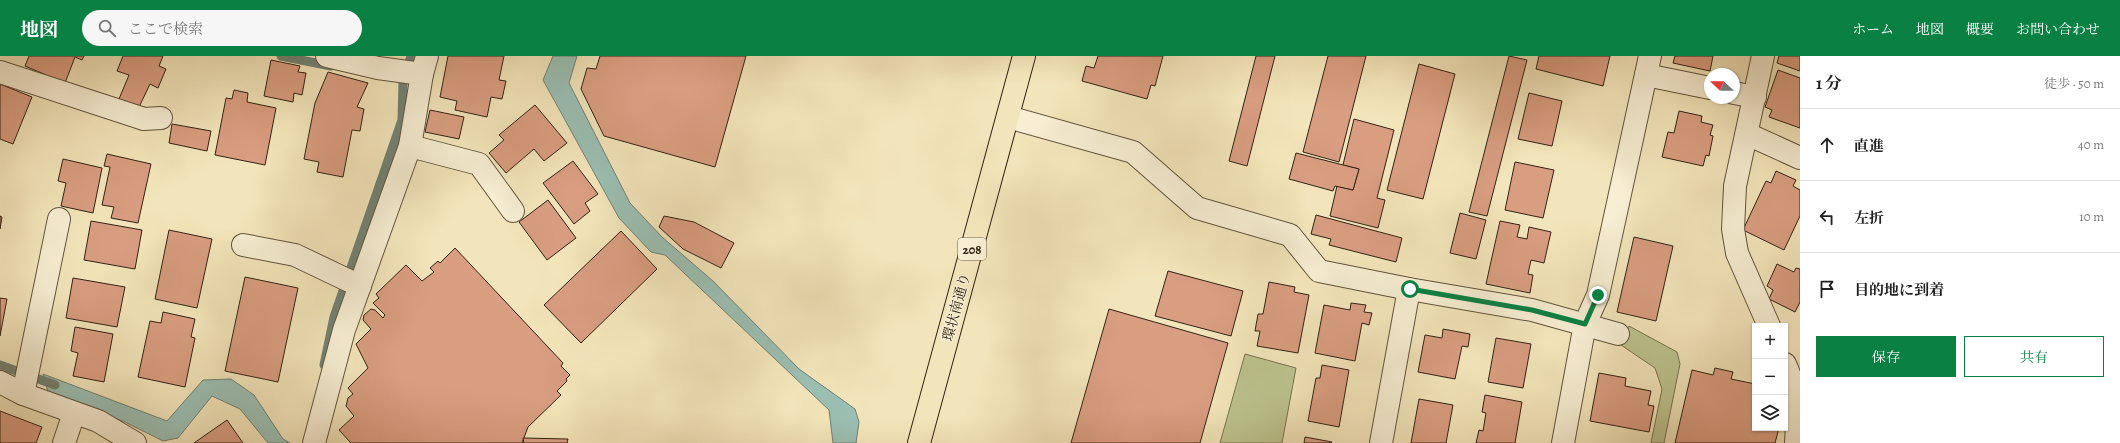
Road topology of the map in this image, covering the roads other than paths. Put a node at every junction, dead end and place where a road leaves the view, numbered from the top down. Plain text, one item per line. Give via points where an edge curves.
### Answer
1 (327, 56) edge
2 (1024, 56) edge
3 (1763, 56) edge
4 (425, 65) edge
5 (1648, 66) edge
6 (0, 72) edge
7 (1704, 86) edge
8 (1744, 95) edge
9 (1008, 117) junction
10 (161, 118) dead end
11 (1747, 134) junction
12 (410, 146) junction
13 (1800, 158) edge
14 (513, 212) dead end
15 (59, 219) dead end
16 (243, 245) dead end
17 (351, 282) junction
18 (1410, 289) junction
19 (1768, 323) edge
20 (1585, 324) junction
21 (1618, 334) dead end
22 (1788, 371) edge
23 (0, 382) edge
24 (23, 394) junction
25 (74, 413) junction
26 (64, 443) edge
27 (135, 443) edge
28 (314, 443) edge
29 (919, 443) edge
30 (1381, 443) edge
31 (1563, 443) edge
32 (1796, 443) edge

1 - 4 street via 378,68 399,70
2 - 9 highway, 環状南通り / 208
3 - 8 street
4 - 12 street
5 - 7 street
5 - 20 street via 1598,295
6 - 10 street via 144,119
8 - 11 street
9 - 18 street via 1133,152 1197,208 1290,235 1319,271
9 - 29 highway, 環状南通り / 208
11 - 13 street
11 - 19 street via 1736,186 1733,229 1737,252
12 - 14 street via 479,164
12 - 17 street
15 - 24 street
16 - 17 street via 295,255
17 - 28 street via 344,330
18 - 20 street via 1532,310
18 - 30 street
20 - 21 street
20 - 31 street
22 - 32 street via 1794,384 1798,412
23 - 24 street
24 - 25 street
25 - 26 street
25 - 27 street via 98,422

